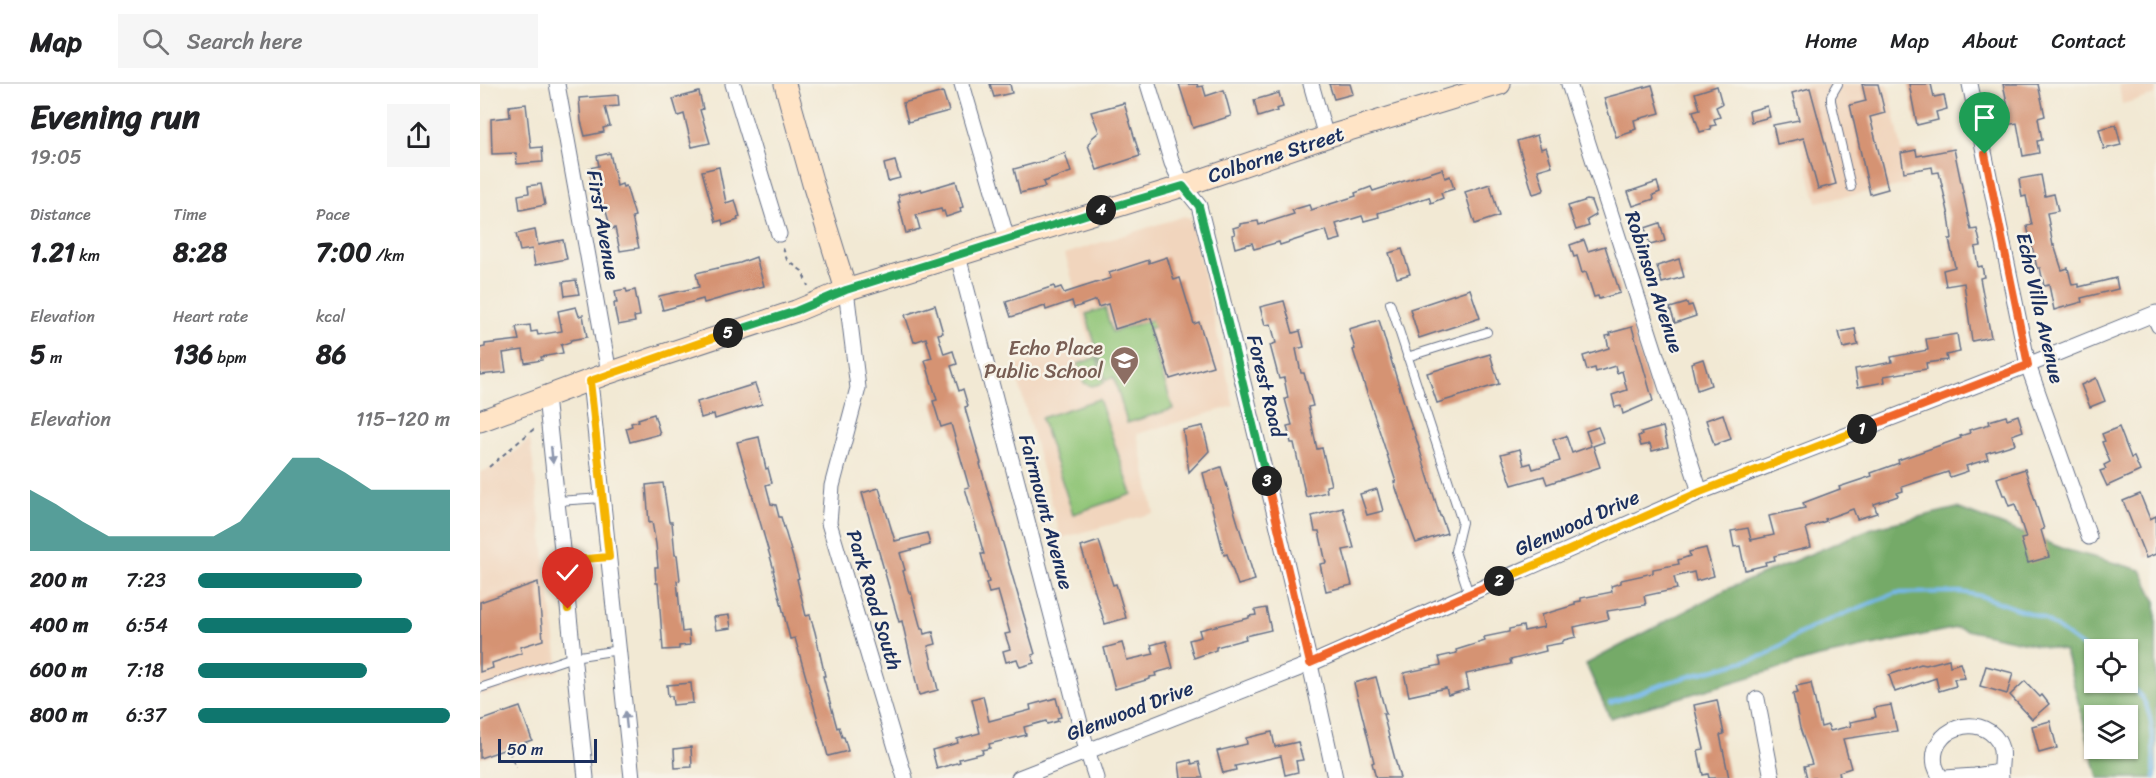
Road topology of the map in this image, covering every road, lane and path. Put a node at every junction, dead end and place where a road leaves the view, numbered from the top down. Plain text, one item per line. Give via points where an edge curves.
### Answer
1 (556, 84) edge
2 (734, 84) edge
3 (785, 84) edge
4 (962, 84) edge
5 (1148, 84) edge
6 (1311, 84) edge
7 (1500, 84) edge
8 (1569, 84) edge
9 (1838, 84) edge
10 (1970, 84) edge
11 (1474, 88) edge
12 (1326, 138) junction
13 (1183, 186) junction
14 (1851, 187) dead end
15 (779, 234) joint
16 (1007, 239) junction
17 (958, 256) junction
18 (846, 290) junction
19 (1390, 303) dead end
20 (804, 307) junction
21 (2154, 319) edge
22 (1487, 332) dead end
23 (1407, 357) junction
24 (2028, 365) junction
25 (600, 377) junction
26 (546, 397) junction
27 (548, 420) junction
28 (480, 421) edge
29 (489, 467) dead end
30 (1700, 492) junction
31 (603, 498) junction
32 (557, 501) junction
33 (2089, 537) dead end
34 (609, 557) junction
35 (563, 561) junction
36 (1469, 594) junction
37 (619, 650) junction
38 (573, 657) junction
39 (1310, 663) junction
40 (480, 688) edge
41 (1757, 699) dead end
42 (1087, 750) junction
43 (508, 751) dead end
44 (516, 768) dead end
45 (2000, 775) edge
46 (586, 778) edge
47 (632, 778) edge
48 (905, 778) edge
49 (1019, 778) edge
50 (1096, 778) edge
51 (1335, 778) edge
52 (1772, 778) edge
53 (1940, 778) edge
54 (1945, 778) edge

1 - 25 street, First Avenue
2 - 15 street
3 - 18 main road
4 - 16 street
5 - 13 street, Forest Road
6 - 12 street
7 - 11 main road, Colborne Street
8 - 30 street, Robinson Avenue
9 - 14 lane via 1831,101
10 - 24 street, Echo Villa Avenue
11 - 12 main road, Colborne Street
12 - 13 main road, Colborne Street
13 - 16 main road, Colborne Street
13 - 39 street, Forest Road via 1199,206
15 - 20 path via 787,260 802,271
16 - 17 main road, Colborne Street
17 - 18 main road, Colborne Street
17 - 42 street, Fairmount Avenue
18 - 20 main road, Colborne Street
18 - 48 street, Park Road South via 858,388 832,486 830,523
19 - 23 lane
20 - 25 main road
21 - 24 street, Glenwood Drive
22 - 23 lane
23 - 36 lane via 1462,522 1455,551
24 - 30 street, Glenwood Drive
24 - 33 street, Echo Villa Avenue
25 - 26 main road
25 - 31 street, First Avenue
26 - 27 street
26 - 28 main road
27 - 29 path via 530,430
27 -> 32 street
30 - 36 street, Glenwood Drive
31 - 32 lane
31 - 34 street, First Avenue
32 - 35 street
34 - 35 lane
34 - 37 street, First Avenue
35 - 38 street
36 - 39 street, Glenwood Drive
37 - 38 lane
47 -> 37 street, First Avenue
38 - 40 lane
38 - 46 street
39 - 42 street, Glenwood Drive
39 - 51 street, Forest Road
41 - 52 street
42 - 49 street, Glenwood Drive
42 - 50 street, Fairmount Avenue
43 - 44 path
45 - 53 street via 2002,757 1998,742 1973,725 1957,727 1944,735 1936,748 1935,764
45 - 54 street

